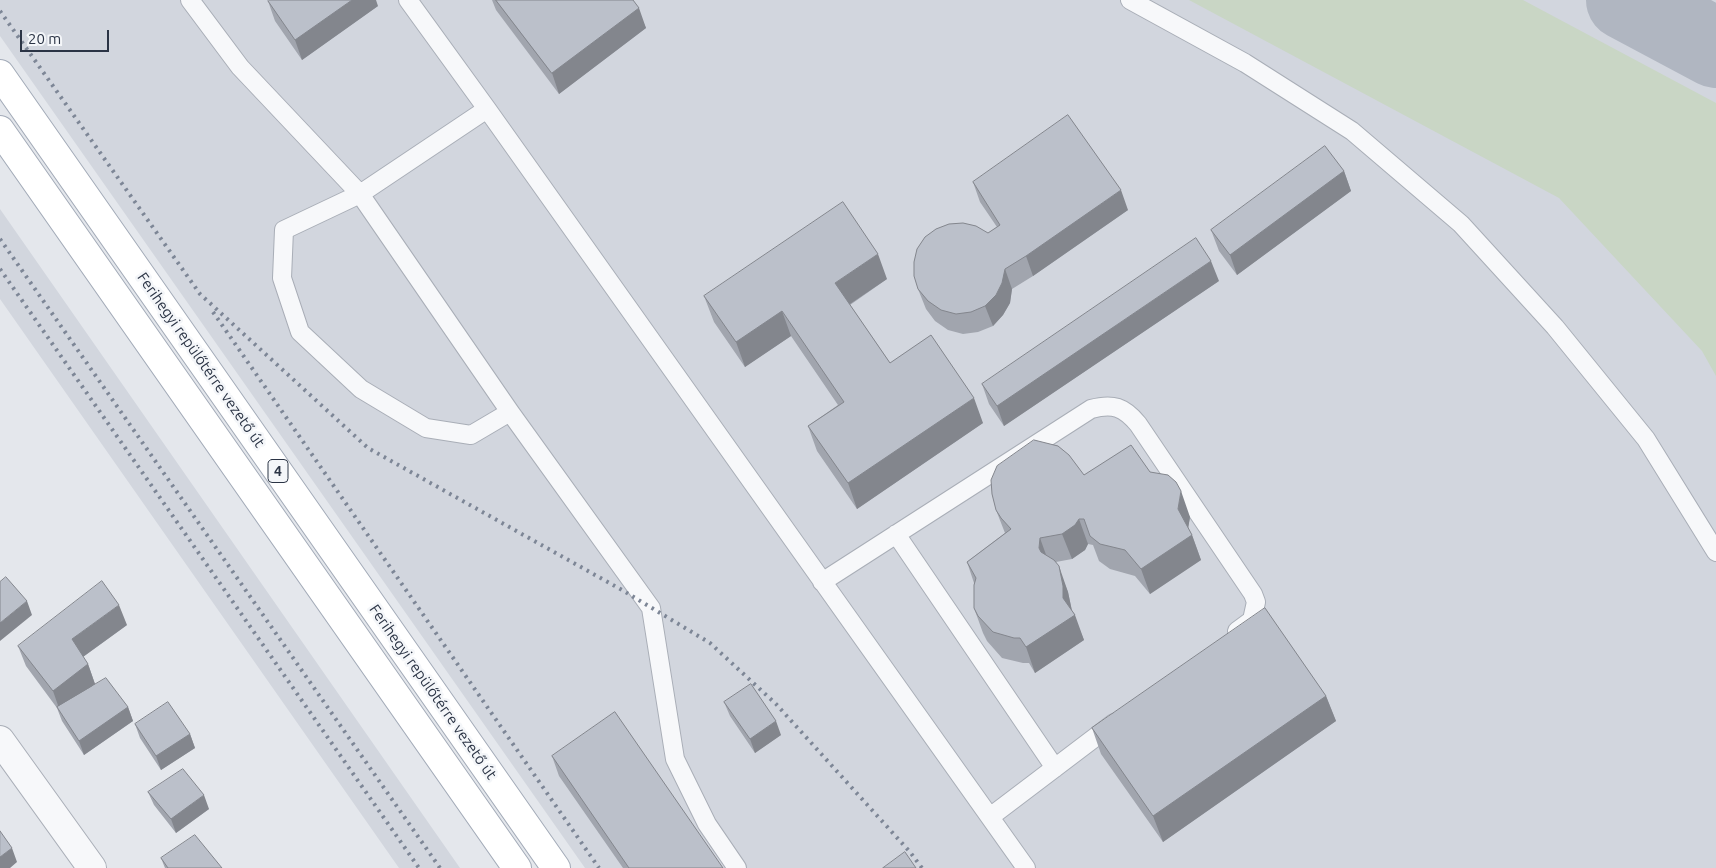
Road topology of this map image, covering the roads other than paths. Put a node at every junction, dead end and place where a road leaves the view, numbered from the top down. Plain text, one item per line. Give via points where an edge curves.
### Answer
1 (190, 0) edge
2 (408, 0) edge
3 (1130, 0) edge
4 (0, 74) edge
5 (487, 109) junction
6 (0, 130) edge
7 (360, 194) junction
8 (510, 412) junction
9 (896, 534) junction
10 (1716, 552) edge
11 (822, 582) junction
12 (1222, 643) edge
13 (1126, 714) edge
14 (0, 740) edge
15 (1055, 768) junction
16 (990, 817) junction
17 (92, 868) edge
18 (517, 868) edge
19 (556, 868) edge
20 (737, 868) edge
21 (1026, 868) edge

1 - 7 lane via 240,67
2 - 5 lane
3 - 10 lane via 1245,63 1352,131 1461,224 1555,327 1646,439
4 - 19 main road, Ferihegyi repülőtérre vezető út / 4
5 - 7 lane
5 - 11 lane
6 - 18 main road, 4
7 - 8 lane
7 - 8 lane via 284,230 282,278 300,332 361,389 426,428 471,435
8 - 20 lane via 651,608 675,759 707,824
9 - 11 lane
9 - 12 lane via 1091,409 1101,406 1121,408 1138,424 1256,602 1252,620
9 - 15 lane
11 - 16 lane
13 - 15 lane
14 - 17 street
15 - 16 lane
16 - 21 lane

